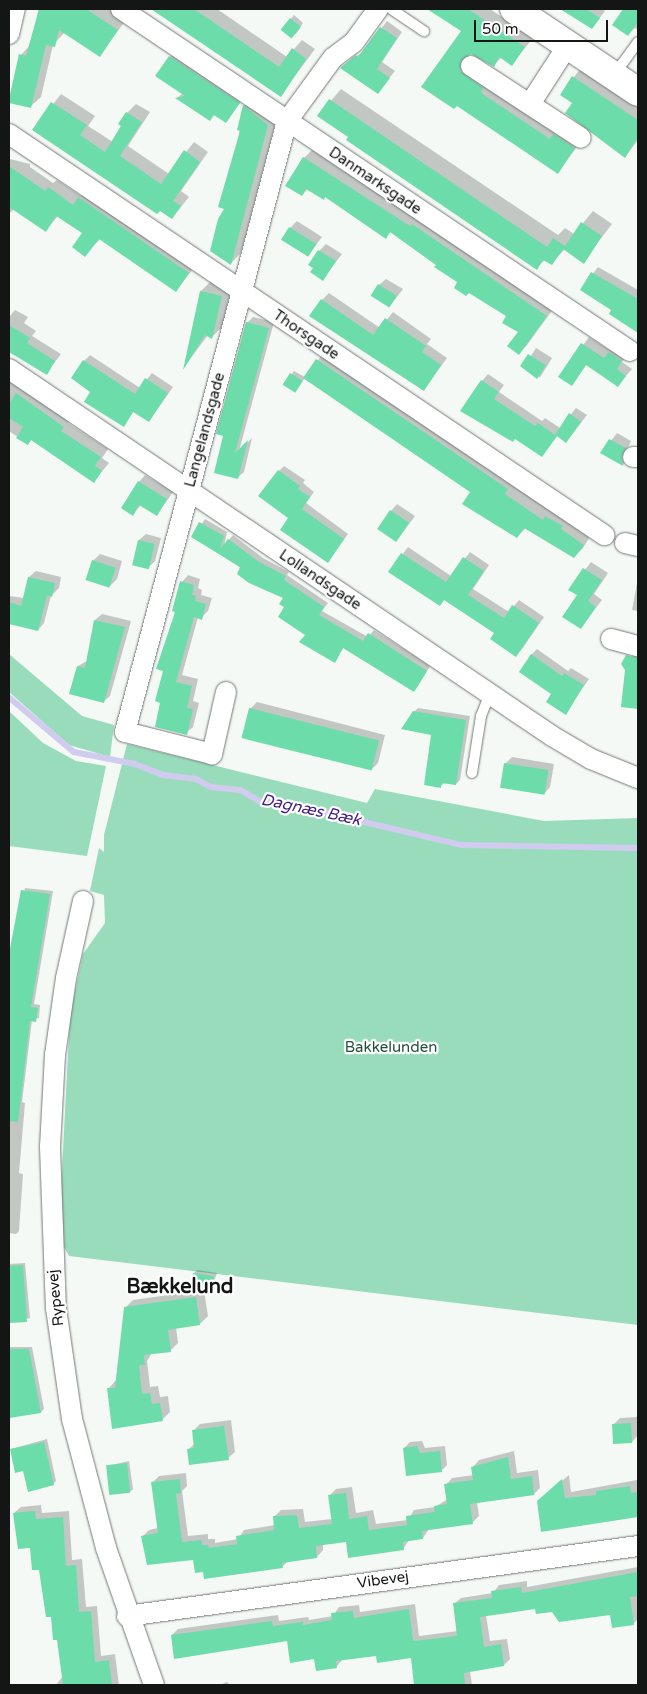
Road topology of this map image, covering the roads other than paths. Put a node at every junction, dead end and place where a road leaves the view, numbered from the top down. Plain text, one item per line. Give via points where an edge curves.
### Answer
1 (15, 9) edge
2 (121, 9) edge
3 (378, 9) edge
4 (391, 9) edge
5 (521, 10) edge
6 (424, 31) dead end
7 (9, 34) edge
8 (638, 42) edge
9 (568, 45) junction
10 (470, 66) dead end
11 (614, 75) junction
12 (638, 92) edge
13 (530, 104) junction
14 (287, 122) junction
15 (9, 134) edge
16 (581, 138) dead end
17 (241, 291) junction
18 (630, 351) dead end
19 (9, 370) edge
20 (189, 491) junction
21 (604, 535) dead end
22 (610, 639) dead end
23 (638, 646) edge
24 (226, 692) dead end
25 (490, 694) junction
26 (472, 773) dead end
27 (638, 778) edge
28 (84, 901) dead end
29 (638, 1546) edge
30 (128, 1616) junction
31 (154, 1685) edge

1 - 7 street
2 - 14 street, Danmarksgade
3 - 14 street, Langelandsgade via 354,42 333,58
4 - 6 lane
5 - 9 street
8 - 11 lane
9 - 11 street
9 - 13 street
10 - 13 street
11 - 12 street
13 - 16 street
14 - 17 street, Langelandsgade
14 - 18 street, Danmarksgade
15 - 17 street, Thorsgade
17 - 20 street, Langelandsgade
17 - 21 street, Thorsgade
19 - 20 street, Lollandsgade
20 - 24 street, Langelandsgade via 125,732 212,754
20 - 25 street, Lollandsgade
22 - 23 street
25 - 26 lane via 481,716
25 - 27 street, Lollandsgade via 591,759
28 - 30 street, Rypevej via 66,978 55,1054 50,1146 52,1256 72,1419 106,1548
29 - 30 street, Vibevej
30 - 31 street, Rypevej

